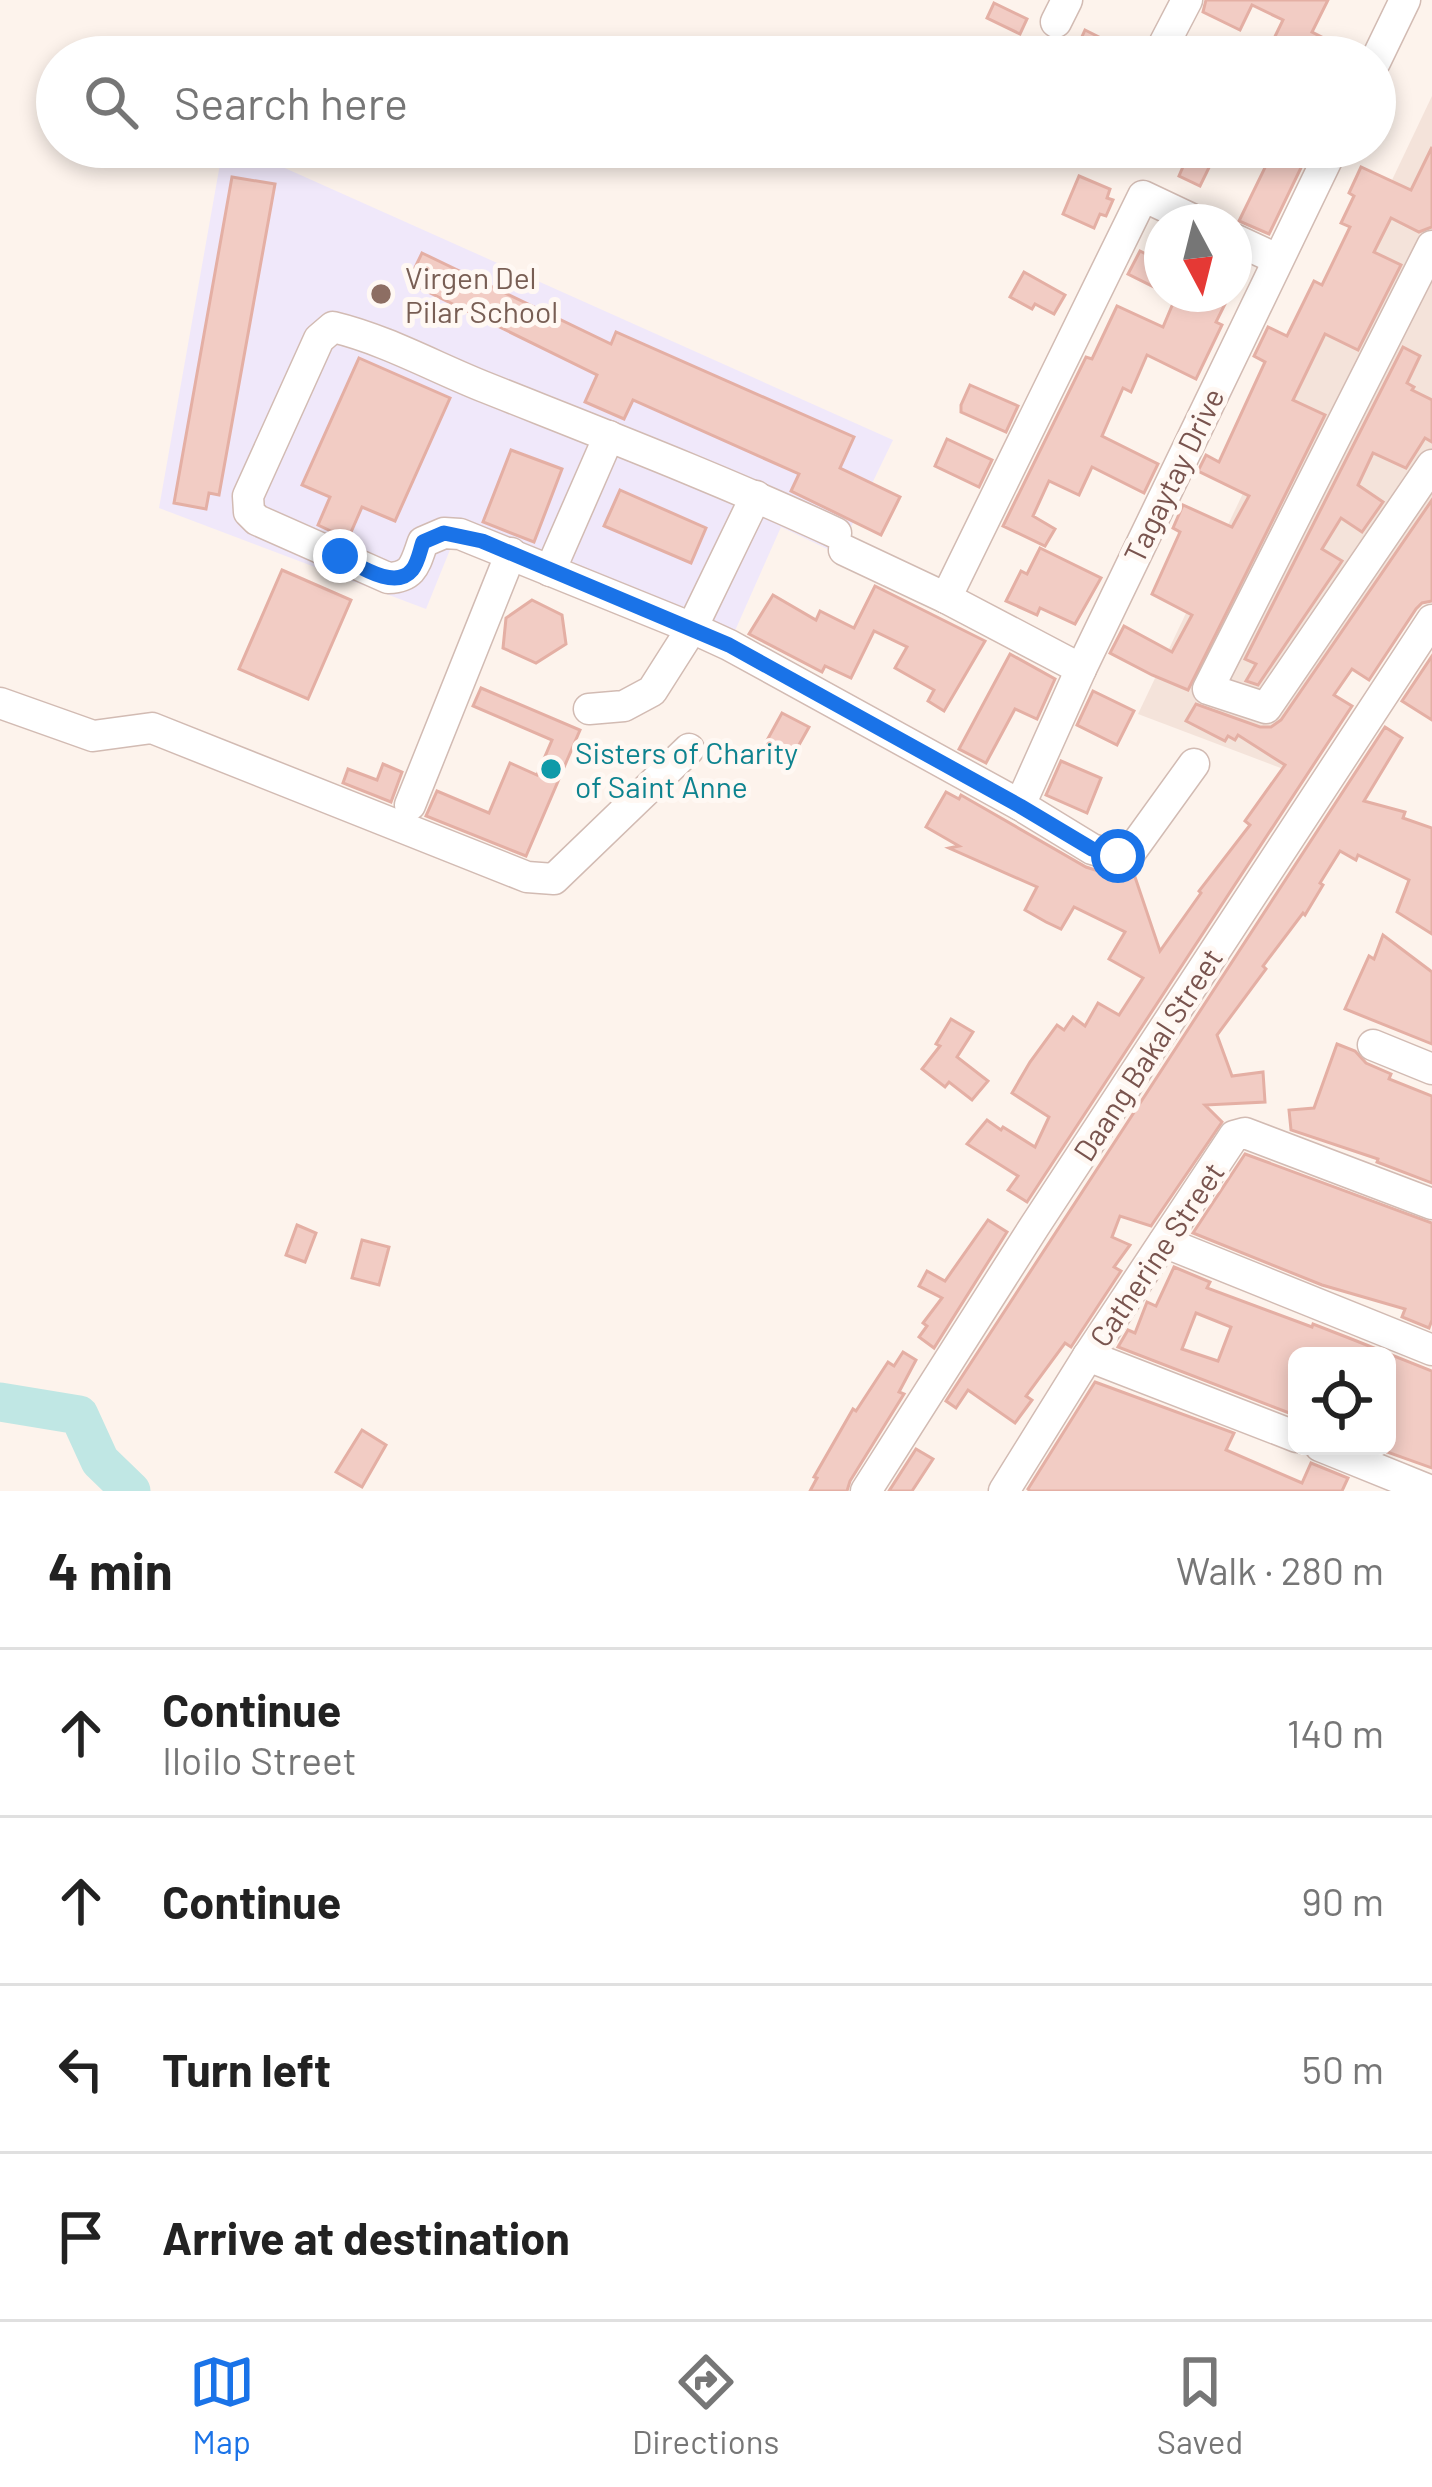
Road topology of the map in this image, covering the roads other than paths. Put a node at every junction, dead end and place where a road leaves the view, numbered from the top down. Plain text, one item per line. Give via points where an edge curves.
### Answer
1 (1187, 0) edge
2 (1406, 0) edge
3 (1168, 36) edge
4 (1388, 36) edge
5 (1322, 168) edge
6 (1160, 204) edge
7 (1252, 247) edge
8 (1429, 256) edge
9 (1277, 259) junction
10 (609, 436) junction
11 (1432, 465) edge
12 (756, 496) junction
13 (511, 554) junction
14 (550, 571) junction
15 (946, 598) junction
16 (1432, 620) edge
17 (692, 628) junction
18 (1081, 669) junction
19 (0, 704) edge
20 (589, 709) dead end
21 (689, 749) dead end
22 (1194, 764) dead end
23 (410, 805) dead end
24 (1020, 806) junction
25 (1373, 1045) dead end
26 (1432, 1069) edge
27 (1432, 1204) edge
28 (1164, 1242) junction
29 (1432, 1350) edge
30 (1088, 1356) junction
31 (1288, 1434) edge
32 (1333, 1455) edge
33 (1367, 1479) edge
34 (866, 1491) edge
35 (1004, 1491) edge
36 (1431, 1491) edge

1 - 3 street
2 - 4 street
5 - 9 street, Tagaytay Drive
6 - 15 street via 1143,196
7 - 9 street
8 - 11 street via 1208,689 1266,708
9 - 18 street, Tagaytay Drive
10 - 12 street
10 - 13 street via 372,338 333,328 319,339 248,496 257,520 388,578 402,578 423,542 444,533
10 - 14 street
12 - 15 street
12 - 17 street
13 - 14 street
13 - 23 street
14 - 17 street
15 - 18 street
16 - 34 street, Daang Bakal Street
17 - 20 street via 652,691 624,706
17 - 24 street
18 - 24 street, Tagaytay Drive
19 - 21 street via 93,736 152,728 527,877 554,879
22 - 24 street via 1142,839 1118,856
25 - 26 street
27 - 28 street, Catherine Street via 1238,1133
28 - 29 street
28 - 30 street, Catherine Street
30 - 31 street
30 - 35 street, Catherine Street
32 - 33 street
33 - 36 street

